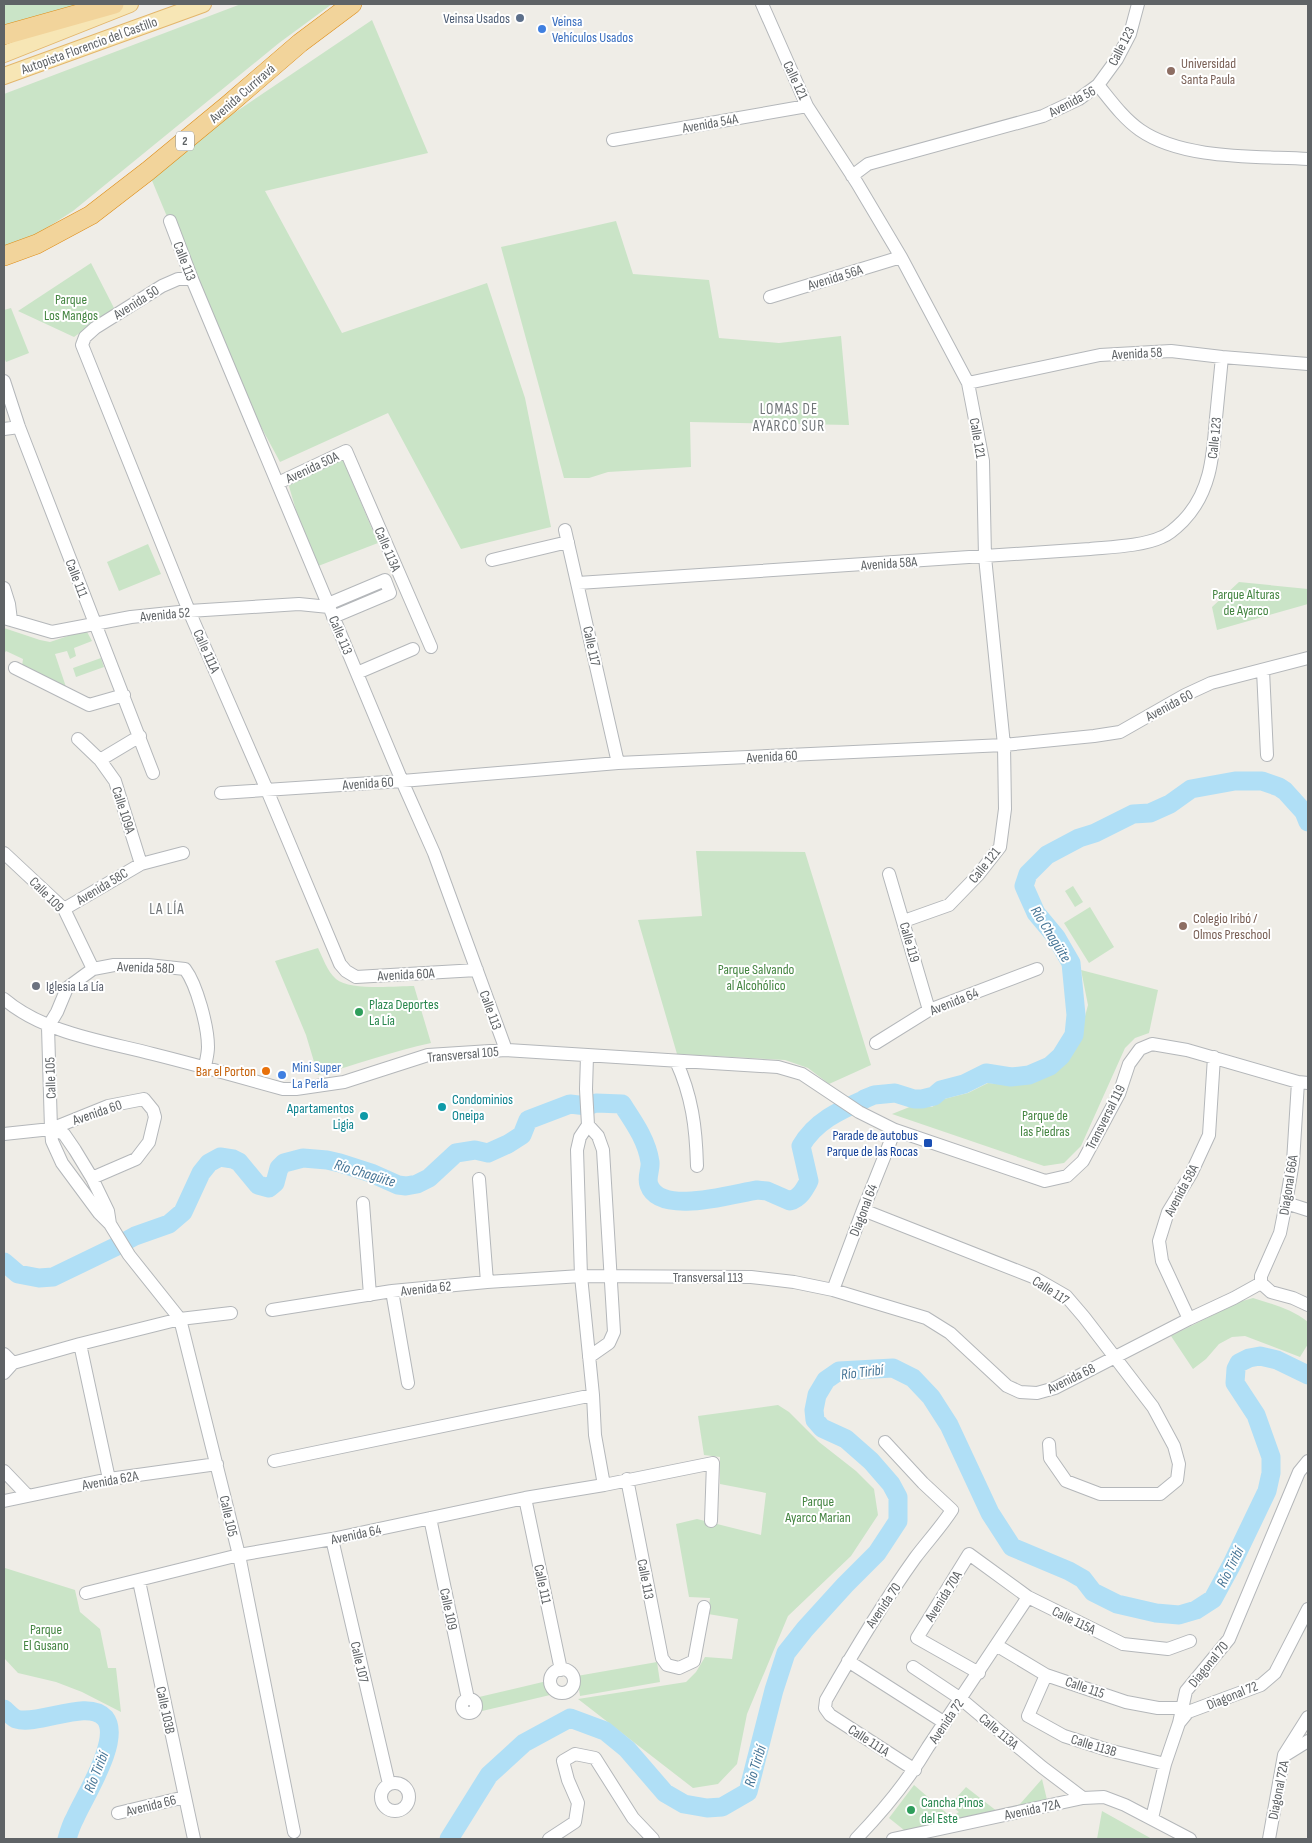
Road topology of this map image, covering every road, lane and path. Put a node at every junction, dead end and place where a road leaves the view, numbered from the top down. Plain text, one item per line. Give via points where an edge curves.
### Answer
1 (114, 4) edge
2 (130, 4) edge
3 (203, 4) edge
4 (352, 4) edge
5 (762, 4) edge
6 (1138, 4) edge
7 (4, 35) edge
8 (4, 54) edge
9 (4, 76) edge
10 (1098, 85) junction
11 (807, 106) junction
12 (613, 140) dead end
13 (1308, 159) edge
14 (852, 176) junction
15 (170, 221) dead end
16 (4, 256) edge
17 (901, 257) junction
18 (192, 279) junction
19 (770, 297) dead end
20 (85, 337) joint
21 (1222, 358) junction
22 (1308, 364) edge
23 (4, 381) edge
24 (968, 383) junction
25 (19, 427) junction
26 (4, 429) edge
27 (346, 451) joint
28 (278, 482) junction
29 (1190, 513) joint
30 (986, 557) junction
31 (492, 560) dead end
32 (578, 583) junction
33 (4, 588) edge
34 (330, 609) junction
35 (189, 611) junction
36 (7, 619) edge
37 (94, 624) junction
38 (431, 647) dead end
39 (413, 649) dead end
40 (1308, 658) edge
41 (15, 668) dead end
42 (1262, 670) junction
43 (357, 674) junction
44 (124, 695) junction
45 (140, 736) junction
46 (78, 739) dead end
47 (1004, 745) junction
48 (1266, 755) dead end
49 (100, 760) junction
50 (618, 763) junction
51 (153, 773) dead end
52 (402, 781) junction
53 (267, 790) junction
54 (221, 792) dead end
55 (183, 852) dead end
56 (4, 853) edge
57 (141, 864) junction
58 (889, 874) dead end
59 (64, 909) junction
60 (904, 921) junction
61 (340, 964) joint
62 (93, 969) junction
63 (477, 970) junction
64 (1038, 970) dead end
65 (6, 1006) edge
66 (929, 1010) junction
67 (48, 1027) junction
68 (876, 1043) dead end
69 (506, 1050) junction
70 (587, 1056) junction
71 (1214, 1058) junction
72 (676, 1061) junction
73 (205, 1067) junction
74 (1303, 1083) edge
75 (588, 1120) junction
76 (51, 1129) junction
77 (895, 1130) junction
78 (4, 1134) edge
79 (697, 1166) dead end
80 (92, 1178) junction
81 (479, 1179) dead end
82 (363, 1203) dead end
83 (1286, 1203) junction
84 (863, 1210) junction
85 (1308, 1210) edge
86 (110, 1224) junction
87 (581, 1276) junction
88 (610, 1276) junction
89 (487, 1282) junction
90 (1261, 1283) junction
91 (833, 1290) junction
92 (392, 1291) junction
93 (370, 1295) junction
94 (1308, 1305) edge
95 (272, 1310) dead end
96 (231, 1313) dead end
97 (180, 1319) junction
98 (1189, 1319) junction
99 (80, 1344) junction
100 (1115, 1356) junction
101 (589, 1357) junction
102 (8, 1358) edge
103 (4, 1373) edge
104 (408, 1383) dead end
105 (593, 1395) junction
106 (885, 1442) dead end
107 (1049, 1444) dead end
108 (274, 1461) dead end
109 (1307, 1461) edge
110 (217, 1464) junction
111 (4, 1472) edge
112 (109, 1479) junction
113 (627, 1480) junction
114 (604, 1485) junction
115 (27, 1495) junction
116 (525, 1498) junction
117 (4, 1501) edge
118 (430, 1518) junction
119 (711, 1521) dead end
120 (332, 1540) junction
121 (969, 1554) joint
122 (239, 1555) junction
123 (139, 1581) junction
124 (86, 1594) dead end
125 (1028, 1598) junction
126 (704, 1607) dead end
127 (1308, 1609) edge
128 (1190, 1641) dead end
129 (996, 1645) junction
130 (848, 1661) junction
131 (913, 1667) dead end
132 (561, 1670) dead end
133 (979, 1673) junction
134 (1046, 1674) junction
135 (961, 1698) junction
136 (468, 1699) dead end
137 (825, 1708) joint
138 (1181, 1708) junction
139 (1308, 1717) edge
140 (945, 1723) junction
141 (1179, 1723) junction
142 (1308, 1741) edge
143 (1284, 1755) junction
144 (1164, 1764) junction
145 (915, 1770) junction
146 (389, 1784) dead end
147 (185, 1796) junction
148 (1083, 1798) junction
149 (118, 1813) dead end
150 (1152, 1818) junction
151 (295, 1837) edge
152 (194, 1839) edge
153 (549, 1839) edge
154 (653, 1839) edge
155 (856, 1839) edge
156 (893, 1839) edge
157 (1190, 1839) edge
158 (1269, 1839) edge

1 - 7 highway
2 - 8 main road, Autopista Florencio del Castillo
3 - 9 main road, Autopista Florencio del Castillo
4 - 16 highway, Avenida Curriravá / 2 via 300,42 228,106 91,215 37,244
5 - 11 street, Calle 121
6 - 10 street, Calle 123 via 1130,34
10 - 13 street, Avenida 56 via 1138,129 1166,144 1215,154
10 - 14 street, Avenida 56 via 1079,99 1043,116 868,164
11 - 12 street, Avenida 54A
11 - 14 street, Calle 121
14 - 17 street, Calle 121
15 - 18 street, Calle 113
17 - 19 street, Avenida 56A
17 - 24 street, Calle 121
18 - 20 street, Avenida 50 via 178,279 162,286
18 - 28 street, Calle 113
20 - 35 street, Calle 111A via 82,345
21 - 22 street, Avenida 58
21 - 24 street, Avenida 58 via 1171,351 1100,355
21 - 29 street, Calle 123 via 1213,456 1202,495
23 - 25 street, Calle 111
24 - 30 street, Calle 121 via 983,461
25 - 26 street
25 - 37 street, Calle 111
27 - 28 street, Avenida 50A
27 - 38 street, Calle 113A
28 - 34 street, Calle 113
29 - 30 street, Avenida 58A via 1161,538 1140,543
30 - 32 street, Avenida 58A
30 - 47 street, Calle 121
31 - 32 street, Calle 117 via 567,536
32 - 50 street, Calle 117
33 - 36 street via 9,604
34 - 35 street, Avenida 52 via 299,604
34 - 43 street, Calle 113
35 - 37 street, Avenida 52
35 - 53 street, Calle 111A
36 - 37 street, Avenida 52 via 52,632
37 - 44 street, Calle 111
39 - 43 street
40 - 42 street, Avenida 60
41 - 44 street via 89,705
42 - 47 street, Avenida 60 via 1211,683 1120,732
42 - 48 street
43 - 52 street, Calle 113
44 - 45 street, Calle 111
45 - 49 street
45 - 51 street, Calle 111
46 - 49 street, Calle 109A
47 - 50 street, Avenida 60
47 - 60 street, Calle 121 via 1005,809 1000,847 949,905
49 - 57 street, Calle 109A via 114,781
50 - 52 street, Avenida 60
52 - 53 street, Avenida 60
52 - 63 street, Calle 113 via 434,853
53 - 54 street, Avenida 60
53 - 61 street, Calle 111A
55 - 57 street, Avenida 58C
56 - 59 street, Calle 109
57 - 59 street, Avenida 58C
58 - 60 street, Calle 119
59 - 62 street, Calle 109
60 - 66 street, Calle 119
61 - 63 street, Avenida 60A via 356,977
62 - 67 street, Avenida 58D via 67,988
62 - 73 street, Avenida 58D via 148,964 185,969 202,1014 208,1047
63 - 69 street, Calle 113
64 - 66 street, Avenida 64
65 - 67 street, Transversal 105
66 - 68 street, Avenida 64
67 - 73 street, Transversal 105
67 - 76 street, Calle 105
69 - 70 street, Transversal 105
69 - 73 street, Transversal 105 via 428,1055 351,1080 296,1089 282,1089
70 - 72 street, Transversal 105
70 - 75 street
71 - 74 street, Transversal 119
71 - 77 street, Transversal 119 via 1165,1045 1152,1044 1140,1049 1129,1064 1119,1094 1082,1160 1067,1176 1057,1179 1045,1181
71 - 98 street, Avenida 58A via 1209,1135 1168,1212 1159,1241 1162,1261
72 - 77 street, Transversal 105 via 778,1067 802,1074 859,1112
72 - 79 street via 692,1108
74 - 83 street, Diagonal 66A
75 - 87 street via 577,1150
75 - 88 street via 603,1150
76 - 78 street, Avenida 60
76 - 80 street, Calle 105 via 64,1134
76 - 80 street, Avenida 60 via 108,1106 144,1100 153,1110 156,1117 149,1142 136,1159
76 - 86 street, Calle 105 via 52,1141 62,1163
77 - 84 street, Diagonal 64
80 - 86 street, Calle 105 via 108,1211
81 - 89 street
82 - 93 street
83 - 85 street
83 - 90 street, Diagonal 66A via 1280,1233
84 - 91 street, Diagonal 64
84 - 100 street, Calle 117 via 1033,1277 1066,1296
86 - 97 street, Calle 105
87 - 88 street, Transversal 113
87 - 89 street, Avenida 62
87 - 101 street
88 - 91 street, Transversal 113 via 751,1277
88 - 101 street via 614,1332 608,1343
89 - 92 street, Avenida 62
90 - 94 street via 1271,1292
90 - 98 street, Avenida 68
91 - 100 street, Avenida 68 via 926,1318 950,1333 1007,1386 1020,1392 1037,1394 1055,1388
92 - 93 street, Avenida 62
92 - 104 street
93 - 95 street, Avenida 62
96 - 97 street
97 - 99 street
97 - 110 street, Calle 105
98 - 100 street, Avenida 68
99 - 102 street
99 - 112 street
100 - 107 street, Calle 117 via 1153,1407 1174,1446 1180,1464 1177,1480 1160,1494 1100,1494 1066,1481 1050,1458
101 - 105 street
102 - 103 street
105 - 108 street
105 - 114 street via 594,1435
106 - 130 street, Avenida 70 via 952,1510 864,1632
109 - 138 street, Diagonal 70 via 1299,1472 1229,1638 1186,1691
110 - 112 street, Avenida 62A
110 - 122 street, Calle 105
111 - 115 street
112 - 115 street, Avenida 62A
113 - 114 street, Avenida 64
113 - 119 street, Avenida 64 via 713,1463
113 - 126 street, Calle 113 via 662,1658 667,1665 679,1668 694,1661
114 - 116 street, Avenida 64
115 - 117 street, Avenida 62A
116 - 118 street, Avenida 64
116 - 132 street, Calle 111
118 - 120 street, Avenida 64
118 - 136 street, Calle 109
120 - 122 street, Avenida 64
120 - 146 street, Calle 107
121 - 125 street, Calle 115A
121 - 133 street, Avenida 70A via 917,1638
122 - 123 street, Avenida 64
122 - 151 street, Calle 105
123 - 124 street, Avenida 64
123 - 147 street, Calle 103B
125 - 128 street, Calle 115A via 1123,1644 1168,1649
125 - 129 street, Avenida 72
127 - 141 street, Diagonal 72 via 1275,1673 1262,1685 1188,1712
129 - 133 street, Avenida 72
129 - 134 street, Calle 115
130 - 137 street, Avenida 70 via 826,1700
130 - 140 street
131 - 135 street, Calle 113A
133 - 135 street, Avenida 72
134 - 138 street, Calle 115 via 1126,1702
134 - 144 street, Calle 113B via 1028,1716 1064,1736
135 - 140 street, Avenida 72
135 - 148 street, Calle 113A
137 - 145 street, Calle 111A via 830,1715
138 - 141 street, Diagonal 70
139 - 143 street, Diagonal 72A
140 - 145 street, Avenida 72
141 - 144 street, Diagonal 70
142 - 143 street
143 - 158 street, Diagonal 72A
144 - 150 street, Diagonal 70
145 - 155 street, Avenida 72
147 - 149 street, Avenida 66
147 - 152 street, Calle 103B
148 - 150 street, Avenida 72A via 1104,1797
148 - 156 street, Avenida 72A
150 - 157 street, Avenida 72A
153 - 154 street via 575,1822 578,1803 563,1761 575,1754 596,1758 633,1818

